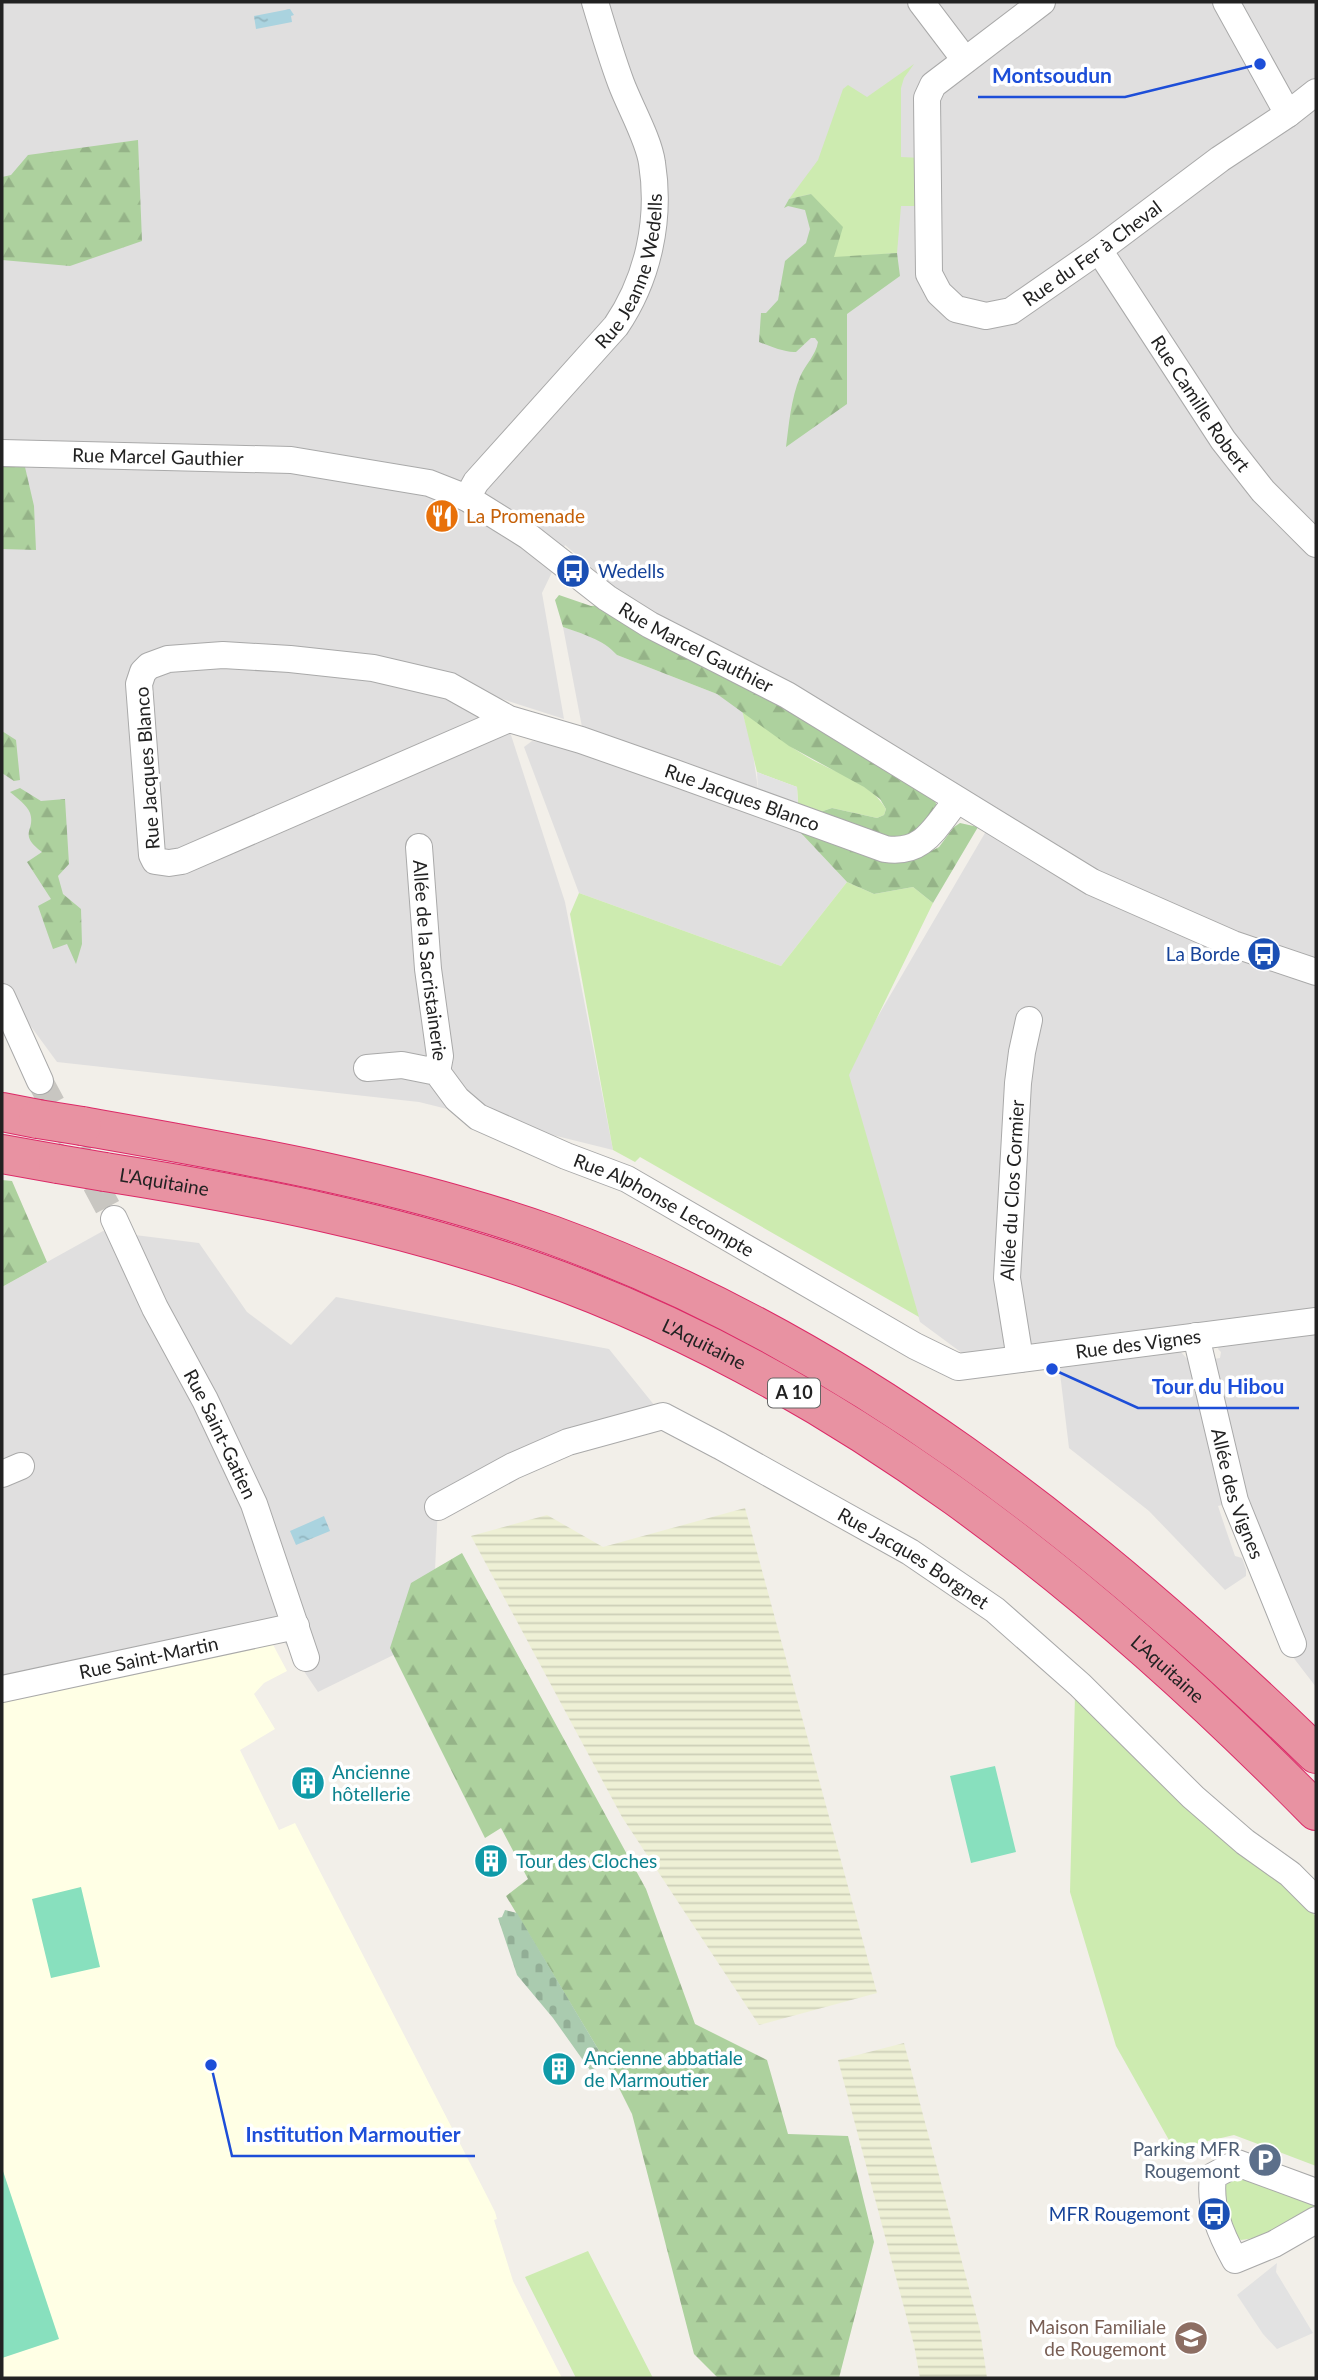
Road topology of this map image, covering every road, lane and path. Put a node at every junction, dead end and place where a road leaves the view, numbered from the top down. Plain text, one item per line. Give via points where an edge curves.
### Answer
1 (594, 2) edge
2 (921, 2) edge
3 (1042, 2) edge
4 (1226, 2) edge
5 (965, 60) junction
6 (1316, 92) edge
7 (1288, 114) junction
8 (1099, 250) junction
9 (2, 453) edge
10 (467, 498) junction
11 (1316, 544) edge
12 (509, 719) junction
13 (957, 800) junction
14 (419, 848) dead end
15 (1316, 972) edge
16 (2, 997) edge
17 (1029, 1020) dead end
18 (367, 1068) dead end
19 (437, 1072) junction
20 (40, 1081) tunnel mouth
21 (20, 1116) edge
22 (2, 1154) edge
23 (114, 1219) tunnel mouth
24 (1316, 1321) edge
25 (1196, 1336) junction
26 (1020, 1359) junction
27 (958, 1367) joint
28 (438, 1507) dead end
29 (296, 1626) junction
30 (1293, 1644) dead end
31 (306, 1658) dead end
32 (2, 1689) edge
33 (1316, 1754) edge
34 (1316, 1811) edge
35 (1316, 1900) edge
36 (1316, 2192) edge
37 (1316, 2220) edge

1 - 10 street, Rue Jeanne Wedells via 652,160 655,205 646,261 633,301 616,326 476,482
2 - 5 street
3 - 5 street, Rue du Fer à Cheval
4 - 7 street
5 - 8 street, Rue du Fer à Cheval via 933,85 927,98 929,274 939,293 956,309 986,316 1011,311
6 - 7 street, Rue du Fer à Cheval
7 - 8 street, Rue du Fer à Cheval
8 - 11 street, Rue Camille Robert via 1223,440 1263,491
9 - 10 street, Rue Marcel Gauthier via 291,460 429,483
10 - 13 street, Rue Marcel Gauthier via 528,536 607,598 650,625 787,695
12 - 12 street, Rue Jacques Blanco via 450,686 373,668 223,655 169,659 149,666 139,684 152,855 155,861 182,861
12 - 13 street, Rue Jacques Blanco via 581,740 886,849 906,850 922,843
13 - 15 street, Rue Marcel Gauthier via 1092,883 1233,944
14 - 19 street, Allée de la Sacristainerie via 440,1056
16 - 20 street
17 - 26 street, Allée du Clos Cormier via 1018,1083 1007,1278
18 - 19 street via 402,1065
19 - 27 street, Rue Alphonse Lecompte via 478,1117 627,1179
21 - 33 highway, L'Aquitaine / A 10, bridge via 324,1171 476,1210 624,1263 767,1332 903,1413 1034,1505 1155,1604
22 - 34 highway, L'Aquitaine / A 10, bridge via 315,1210 465,1248 609,1300 748,1367 881,1446 1010,1537 1138,1643
23 - 29 street, Rue Saint-Gatien via 254,1504
24 - 25 street, Rue des Vignes
25 - 26 street, Rue des Vignes
25 - 30 street, Allée des Vignes via 1235,1501
26 - 27 street, Rue des Vignes
28 - 35 street, Rue Jacques Borgnet via 568,1442 663,1416 911,1552 995,1610 1070,1675 1194,1797
29 - 31 street, Rue Saint-Gatien
29 - 32 street, Rue Saint-Martin
36 - 37 street via 1237,2164 1213,2176 1214,2214 1235,2260

